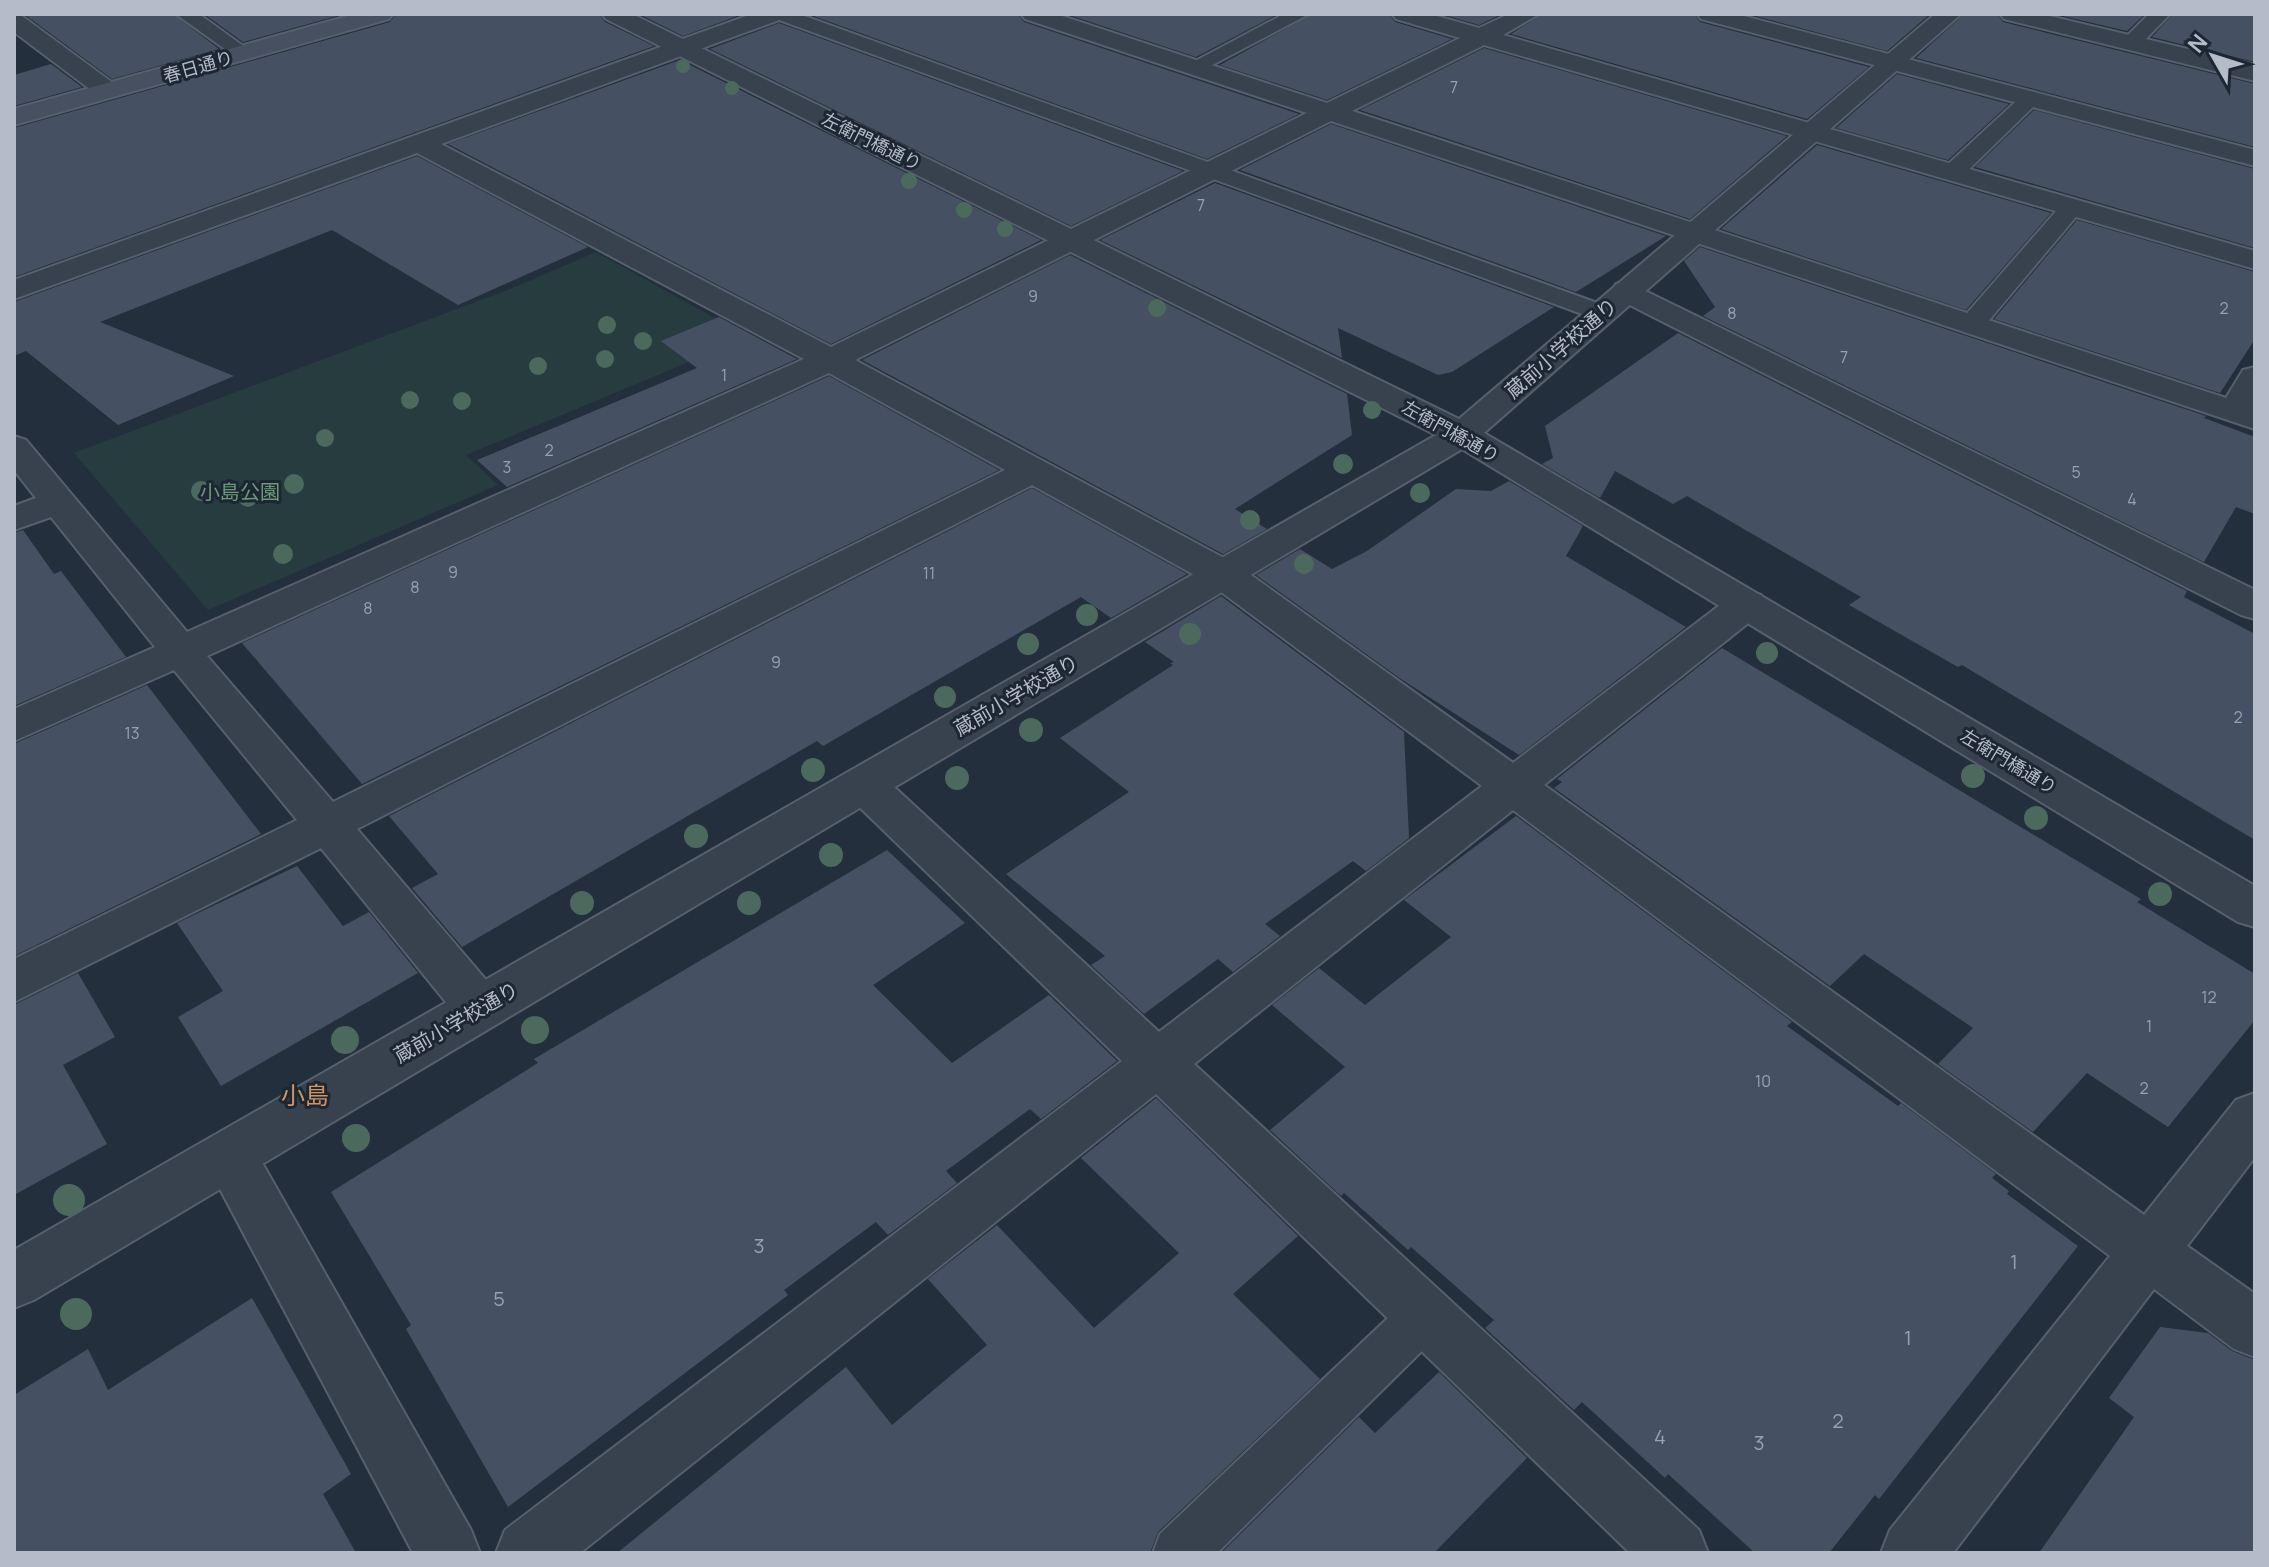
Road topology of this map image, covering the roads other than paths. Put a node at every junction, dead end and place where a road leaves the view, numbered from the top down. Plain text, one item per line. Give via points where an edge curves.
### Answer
1 (186, 14) edge
2 (381, 14) edge
3 (614, 14) edge
4 (774, 14) edge
5 (781, 14) edge
6 (1033, 14) edge
7 (1299, 14) edge
8 (1404, 14) edge
9 (1527, 14) edge
10 (1709, 14) edge
11 (1949, 14) edge
12 (2012, 14) edge
13 (2160, 14) edge
14 (14, 21) edge
15 (1482, 37) junction
16 (2131, 43) junction
17 (682, 46) junction
18 (243, 53) junction
19 (1892, 63) junction
20 (1194, 67) junction
21 (2255, 73) edge
22 (108, 91) junction
23 (2030, 99) junction
24 (1333, 113) junction
25 (14, 117) edge
26 (1813, 131) junction
27 (421, 144) junction
28 (2255, 158) edge
29 (1217, 170) junction
30 (1953, 172) junction
31 (2072, 207) junction
32 (1694, 233) junction
33 (1073, 241) junction
34 (2255, 260) edge
35 (14, 290) edge
36 (1615, 302) junction
37 (1971, 325) junction
38 (830, 360) junction
39 (2255, 377) edge
40 (2245, 416) edge
41 (1462, 434) junction
42 (14, 447) edge
43 (1031, 471) junction
44 (58, 502) junction
45 (14, 519) edge
46 (1223, 574) junction
47 (1747, 604) junction
48 (2255, 606) edge
49 (179, 653) junction
50 (14, 726) edge
51 (863, 784) junction
52 (1514, 786) junction
53 (329, 823) junction
54 (2255, 909) edge
55 (14, 982) edge
56 (480, 1008) junction
57 (1159, 1063) junction
58 (2255, 1116) edge
59 (229, 1155) junction
60 (2149, 1251) junction
61 (14, 1281) edge
62 (1425, 1315) junction
63 (2255, 1329) edge
64 (448, 1553) edge
65 (528, 1553) edge
66 (1179, 1553) edge
67 (1676, 1553) edge
68 (1913, 1553) edge

1 - 18 lane
2 - 18 main road, 春日通り
3 - 17 street, 左衛門橋通り
4 - 17 street
5 - 29 lane
6 - 20 street
7 - 20 lane
8 - 15 street
9 - 15 street
10 - 19 street
11 - 19 street, 蔵前小学校通り
12 - 16 street
13 - 16 lane
14 - 22 street
15 - 24 street
15 - 26 street
16 - 21 street
17 - 27 street
17 - 33 street, 左衛門橋通り
18 - 22 main road, 春日通り
19 - 23 street
19 - 26 street, 蔵前小学校通り
20 - 24 street
22 - 25 main road, 春日通り
23 - 28 street
23 - 30 lane
24 - 29 street
24 - 32 street
26 - 30 street
26 - 32 street, 蔵前小学校通り
27 - 35 street
27 - 38 street
29 - 33 street
29 - 36 lane
30 - 31 street
31 - 34 street
31 - 37 lane
32 - 36 street, 蔵前小学校通り
32 - 37 street
33 - 38 street
33 - 41 street, 左衛門橋通り
36 - 41 street, 蔵前小学校通り
36 - 48 street
37 - 40 street
38 - 43 street
38 - 49 street
39 - 40 street
41 - 46 street, 蔵前小学校通り
41 - 47 street, 左衛門橋通り
42 - 44 street
43 - 46 street
43 - 53 street
44 - 45 street
44 - 49 street
46 - 51 street, 蔵前小学校通り
46 - 52 street
47 - 52 street
47 - 54 street, 左衛門橋通り
49 - 50 street
49 - 53 street
51 - 56 street, 蔵前小学校通り
51 - 57 street
52 - 57 street
52 - 60 street
53 - 55 street
53 - 56 street
56 - 59 street, 蔵前小学校通り
57 - 62 street
57 - 65 street
58 - 60 street
59 - 61 street, 蔵前小学校通り
59 - 64 street
60 - 63 street
60 - 68 street
62 - 66 lane
62 - 67 street

